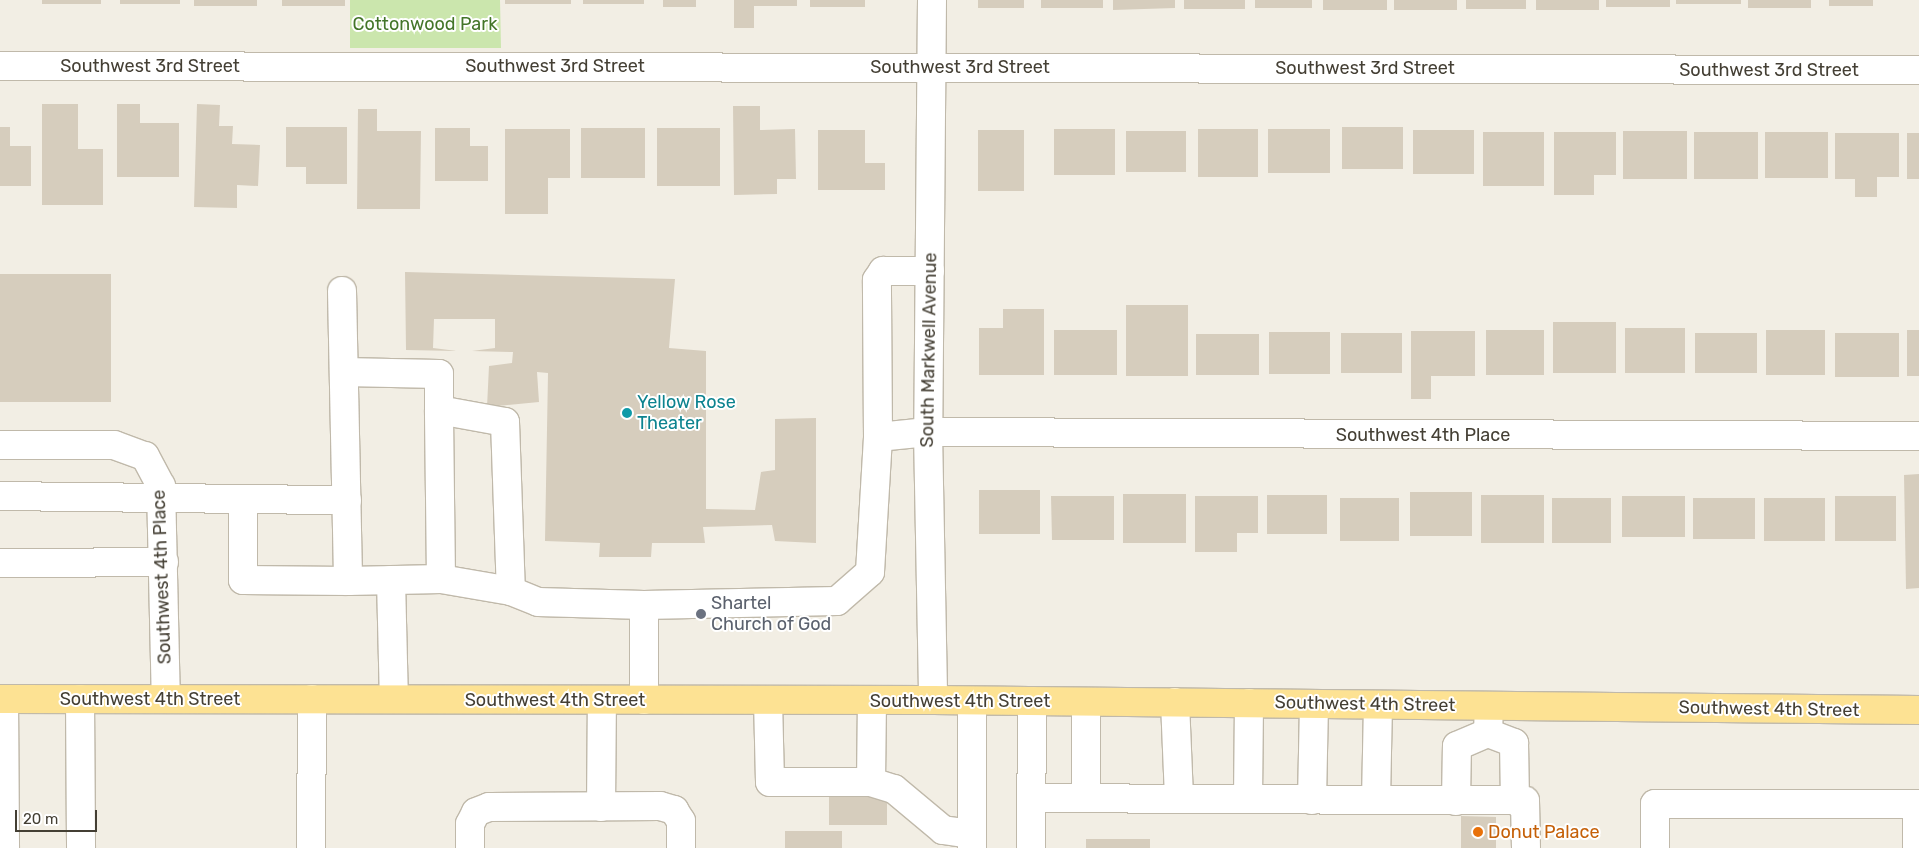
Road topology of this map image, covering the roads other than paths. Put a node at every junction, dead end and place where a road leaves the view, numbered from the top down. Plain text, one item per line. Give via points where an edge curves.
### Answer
1 (932, 0) edge
2 (0, 66) edge
3 (933, 67) junction
4 (1919, 70) edge
5 (930, 271) junction
6 (342, 291) dead end
7 (344, 372) junction
8 (439, 410) junction
9 (928, 432) junction
10 (1919, 436) edge
11 (878, 437) junction
12 (0, 445) edge
13 (0, 496) edge
14 (162, 500) junction
15 (243, 500) junction
16 (347, 500) junction
17 (164, 562) junction
18 (0, 563) edge
19 (441, 579) junction
20 (391, 580) junction
21 (348, 581) junction
22 (511, 591) junction
23 (644, 605) junction
24 (2, 699) edge
25 (80, 699) junction
26 (166, 699) junction
27 (312, 699) junction
28 (394, 699) junction
29 (602, 700) junction
30 (644, 700) junction
31 (768, 700) junction
32 (872, 700) junction
33 (933, 700) junction
34 (972, 701) junction
35 (1032, 701) junction
36 (1086, 702) junction
37 (1175, 702) junction
38 (1249, 703) junction
39 (1314, 704) junction
40 (1378, 705) junction
41 (1489, 706) junction
42 (1919, 710) edge
43 (1488, 733) junction
44 (871, 782) junction
45 (1032, 798) junction
46 (1086, 798) junction
47 (1179, 798) junction
48 (1248, 799) junction
49 (1312, 800) junction
50 (1376, 800) junction
51 (1456, 801) junction
52 (1515, 801) junction
53 (1918, 804) edge
54 (601, 807) junction
55 (2, 808) edge
56 (972, 841) edge
57 (5, 848) edge
58 (81, 848) edge
59 (311, 848) edge
60 (470, 848) edge
61 (681, 848) edge
62 (1031, 848) edge
63 (1526, 848) edge
64 (1655, 848) edge
65 (1917, 848) edge

1 - 3 street, South Markwell Avenue
2 - 3 street, Southwest 3rd Street
3 - 4 street, Southwest 3rd Street
3 - 5 street, South Markwell Avenue
5 - 9 street, South Markwell Avenue
5 - 11 street via 879,274
6 - 7 street
7 - 8 street via 439,374
7 - 16 street
8 - 19 street
8 - 22 street via 505,422
9 - 10 street, Southwest 4th Place
9 - 11 street, Southwest 4th Place
9 - 33 street, South Markwell Avenue
11 - 23 street via 870,572 837,601
12 - 14 street, Southwest 4th Place via 114,445 145,456 161,486
13 - 14 street via 133,495
14 - 15 street
14 - 17 street, Southwest 4th Place
15 - 16 street
15 - 21 street via 243,580
16 - 21 street
17 - 18 street
17 - 26 street, Southwest 4th Place
19 - 20 street
19 - 22 street
20 - 21 street
20 - 28 street
22 - 23 street via 538,602
23 - 30 street
24 - 25 main road, Southwest 4th Street
24 - 55 street
25 - 26 main road, Southwest 4th Street
25 - 58 street
26 - 27 main road, Southwest 4th Street
27 - 28 main road, Southwest 4th Street
27 - 59 street
28 - 29 main road, Southwest 4th Street
29 - 30 main road, Southwest 4th Street
29 - 54 street
30 - 31 main road, Southwest 4th Street
31 - 32 main road, Southwest 4th Street
31 - 44 street via 770,782
32 - 33 main road, Southwest 4th Street
32 - 44 street
33 - 34 main road, Southwest 4th Street
34 - 35 main road, Southwest 4th Street
34 - 56 street
35 - 36 main road, Southwest 4th Street
35 - 45 street
36 - 37 main road, Southwest 4th Street
36 - 46 street
37 - 38 main road, Southwest 4th Street
37 - 47 street
38 - 39 main road, Southwest 4th Street
38 - 48 street
39 - 40 main road, Southwest 4th Street
39 - 49 street
40 - 41 main road, Southwest 4th Street
40 - 50 street
41 - 42 main road, Southwest 4th Street
41 - 43 street
43 - 51 street via 1457,746
43 - 52 street via 1514,743
44 - 56 street via 894,789 943,830
45 - 46 street
45 - 62 street
46 - 47 street
47 - 48 street
48 - 49 street
49 - 50 street
50 - 51 street
51 - 52 street
52 - 63 street via 1525,801
53 - 64 street via 1656,804
53 - 65 street
54 - 60 street via 489,807 473,818
54 - 61 street via 660,806 674,810 681,822
55 - 57 street

